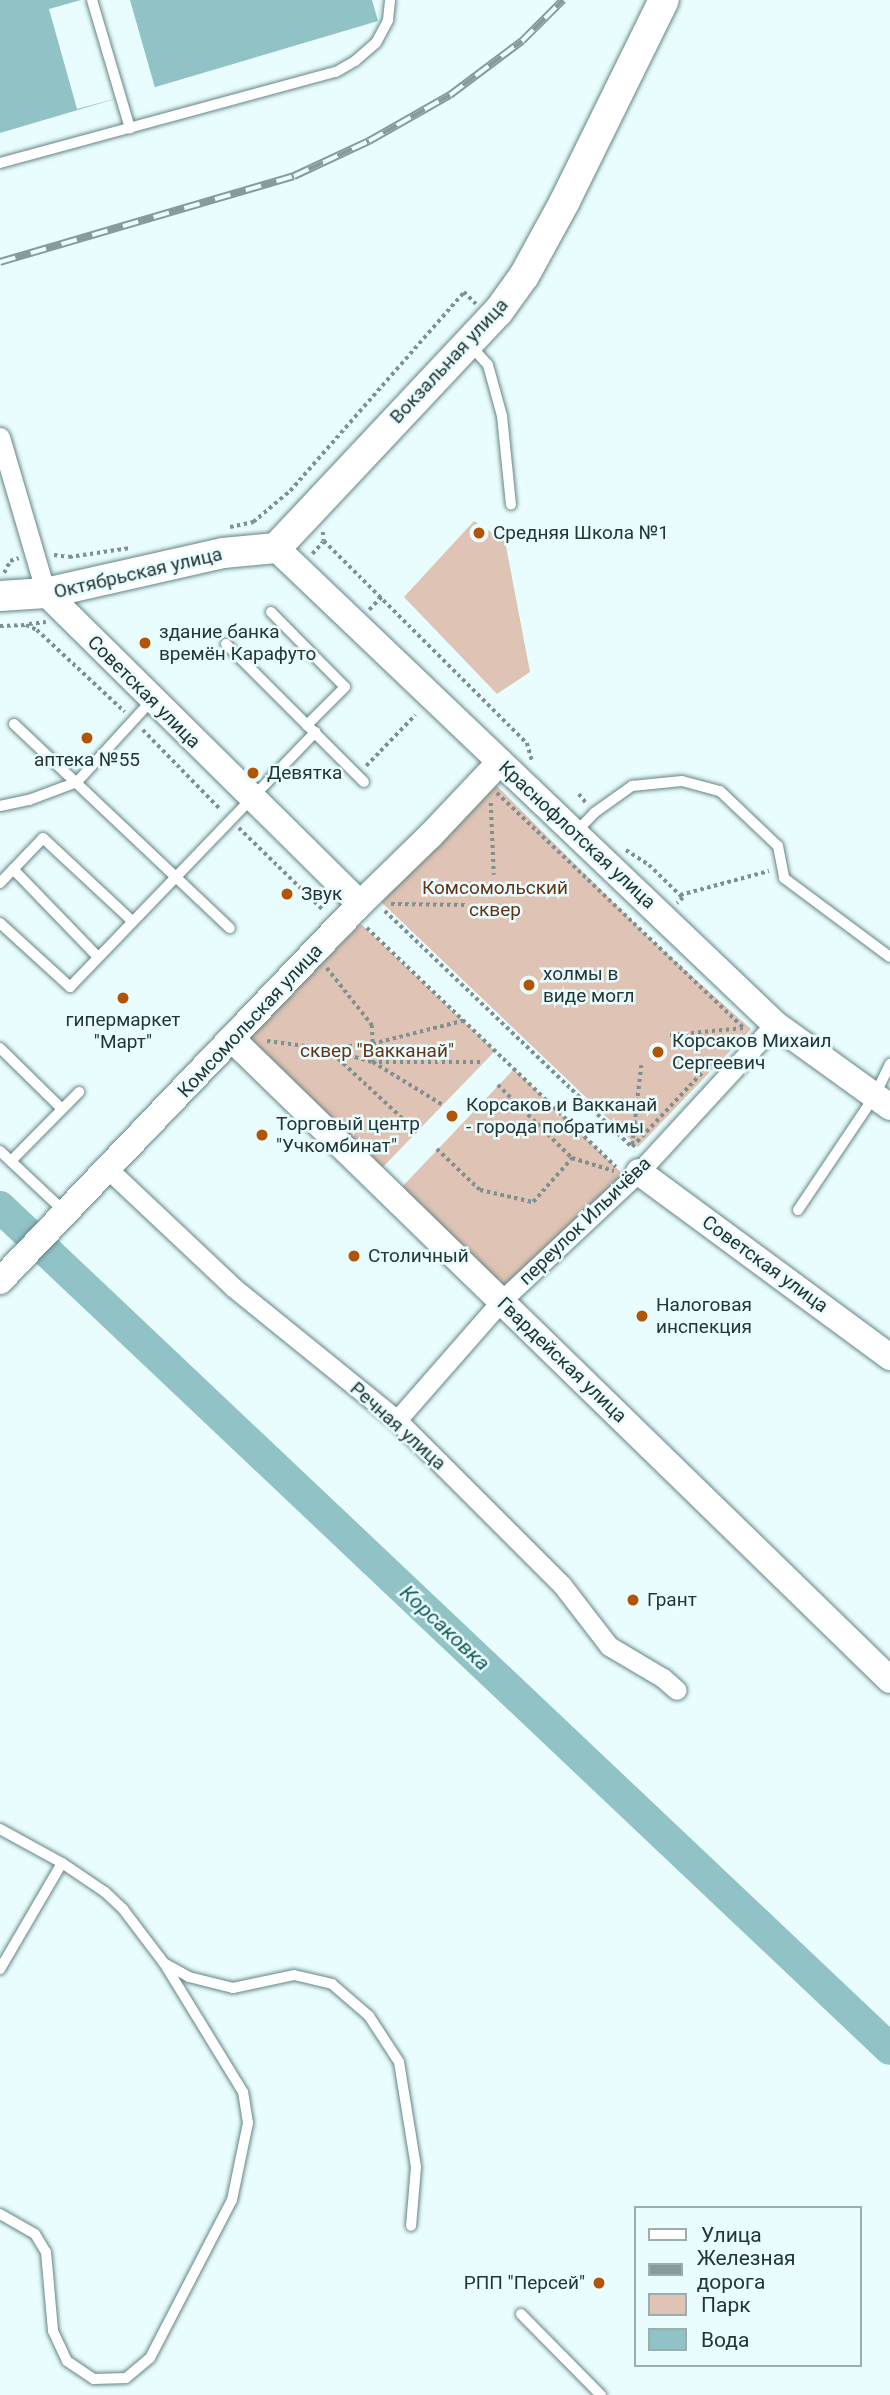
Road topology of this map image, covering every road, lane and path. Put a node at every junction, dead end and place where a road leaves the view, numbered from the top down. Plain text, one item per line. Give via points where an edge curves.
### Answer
1 (92, 0) edge
2 (390, 0) edge
3 (664, 0) edge
4 (130, 128) junction
5 (0, 163) edge
6 (464, 292) dead end
7 (469, 342) junction
8 (1, 446) edge
9 (511, 505) dead end
10 (219, 529) dead end
11 (324, 541) dead end
12 (140, 546) dead end
13 (276, 548) junction
14 (48, 549) dead end
15 (9, 561) dead end
16 (0, 570) edge
17 (46, 593) junction
18 (0, 596) edge
19 (271, 612) dead end
20 (0, 626) edge
21 (226, 644) dead end
22 (152, 700) junction
23 (415, 715) dead end
24 (134, 720) junction
25 (15, 724) dead end
26 (311, 729) junction
27 (500, 762) junction
28 (540, 767) dead end
29 (361, 778) joint
30 (77, 782) junction
31 (251, 798) junction
32 (0, 806) edge
33 (230, 819) junction
34 (575, 832) junction
35 (619, 847) dead end
36 (782, 868) junction
37 (13, 869) junction
38 (176, 874) junction
39 (494, 875) dead end
40 (0, 883) edge
41 (466, 905) dead end
42 (327, 914) dead end
43 (360, 914) junction
44 (132, 921) junction
45 (0, 923) edge
46 (230, 928) dead end
47 (98, 957) junction
48 (890, 957) edge
49 (323, 963) dead end
50 (464, 1021) junction
51 (775, 1024) junction
52 (744, 1028) junction
53 (670, 1035) dead end
54 (735, 1038) dead end
55 (233, 1040) junction
56 (260, 1040) dead end
57 (373, 1044) junction
58 (0, 1048) edge
59 (328, 1049) junction
60 (716, 1058) dead end
61 (372, 1062) junction
62 (483, 1062) dead end
63 (890, 1064) edge
64 (642, 1066) dead end
65 (498, 1085) dead end
66 (79, 1092) dead end
67 (882, 1102) edge
68 (443, 1105) dead end
69 (62, 1109) junction
70 (417, 1132) dead end
71 (437, 1149) dead end
72 (0, 1151) edge
73 (572, 1158) junction
74 (635, 1160) junction
75 (11, 1161) junction
76 (109, 1170) junction
77 (797, 1210) dead end
78 (60, 1221) junction
79 (9, 1267) edge
80 (501, 1301) junction
81 (890, 1357) edge
82 (397, 1420) junction
83 (890, 1680) edge
84 (677, 1690) dead end
85 (0, 1829) edge
86 (62, 1863) junction
87 (164, 1963) junction
88 (0, 1969) edge
89 (0, 2214) edge
90 (411, 2226) dead end
91 (521, 2314) dead end
92 (601, 2395) edge

1 - 4 lane
2 - 4 lane via 388,19 376,43 336,72
3 - 7 main road, Вокзальная улица via 524,276
4 - 5 lane
6 - 10 path via 289,491 253,522
7 - 9 lane via 488,365 502,416
7 - 13 main road, Вокзальная улица
8 - 17 street, Советская улица
11 - 28 path via 527,743 530,758
12 - 14 path via 68,557 53,555
13 - 17 main road, Октябрьская улица via 223,553
13 - 27 main road, Краснофлотская улица
15 - 16 path
17 - 18 main road, Октябрьская улица
17 - 22 main road, Советская улица
19 - 26 lane via 345,687
20 - 24 path via 26,625 37,630
21 - 26 lane
22 - 24 lane
22 - 31 main road, Советская улица
23 - 29 path
24 - 30 lane
24 - 33 path
25 - 30 lane
26 - 29 lane
26 - 31 lane
27 - 34 main road, Краснофлотская улица
27 - 43 main road, Комсомольская улица
30 - 32 lane
30 - 38 lane
31 - 33 lane
31 - 43 main road, Советская улица
33 - 38 lane
33 - 42 path
34 - 36 lane via 632,786 682,781 720,791 778,846
34 - 51 main road, Краснофлотская улица
35 - 36 path via 649,865 681,897
36 - 48 lane via 784,878
37 - 40 lane
37 - 44 lane via 43,838
37 - 47 lane
38 - 44 lane
38 - 46 lane
39 - 52 path via 490,786
41 - 74 path via 378,904
43 - 50 path
43 - 55 main road, Комсомольская улица
44 - 47 lane
45 - 47 lane via 70,987
49 - 57 path via 372,1025
50 - 57 path
50 - 73 path via 623,1174
51 - 67 main road, Краснофлотская улица
51 - 74 street, переулок Ильичёва
52 - 53 path
52 - 54 path
55 - 76 main road, Комсомольская улица
55 - 80 main road, Гвардейская улица
56 - 59 path
57 - 59 path
58 - 69 lane
59 - 61 path
59 - 70 path
60 - 74 path
61 - 62 path
61 - 68 path
63 - 67 lane
64 - 74 path
65 - 73 path
66 - 69 lane
67 - 77 lane
69 - 75 lane
71 - 73 path via 480,1190 533,1202
72 - 75 lane
74 - 80 street, переулок Ильичёва
74 - 81 main road, Советская улица
75 - 78 lane
76 - 78 main road, Комсомольская улица
76 - 82 street, Речная улица via 233,1287
78 - 79 main road, Комсомольская улица
80 - 82 street, переулок Ильичёва
80 - 83 main road, Гвардейская улица
82 - 84 street, Речная улица via 562,1585 609,1646
85 - 86 lane
86 - 87 lane via 123,1909
86 - 88 lane
87 - 89 lane via 243,2092 248,2123 232,2200 150,2358 126,2378 94,2379 67,2361 53,2331 46,2252 35,2234
87 - 90 lane via 188,1977 233,1988 294,1975 332,1984 369,2017 399,2062 402,2075 416,2167
91 - 92 lane

